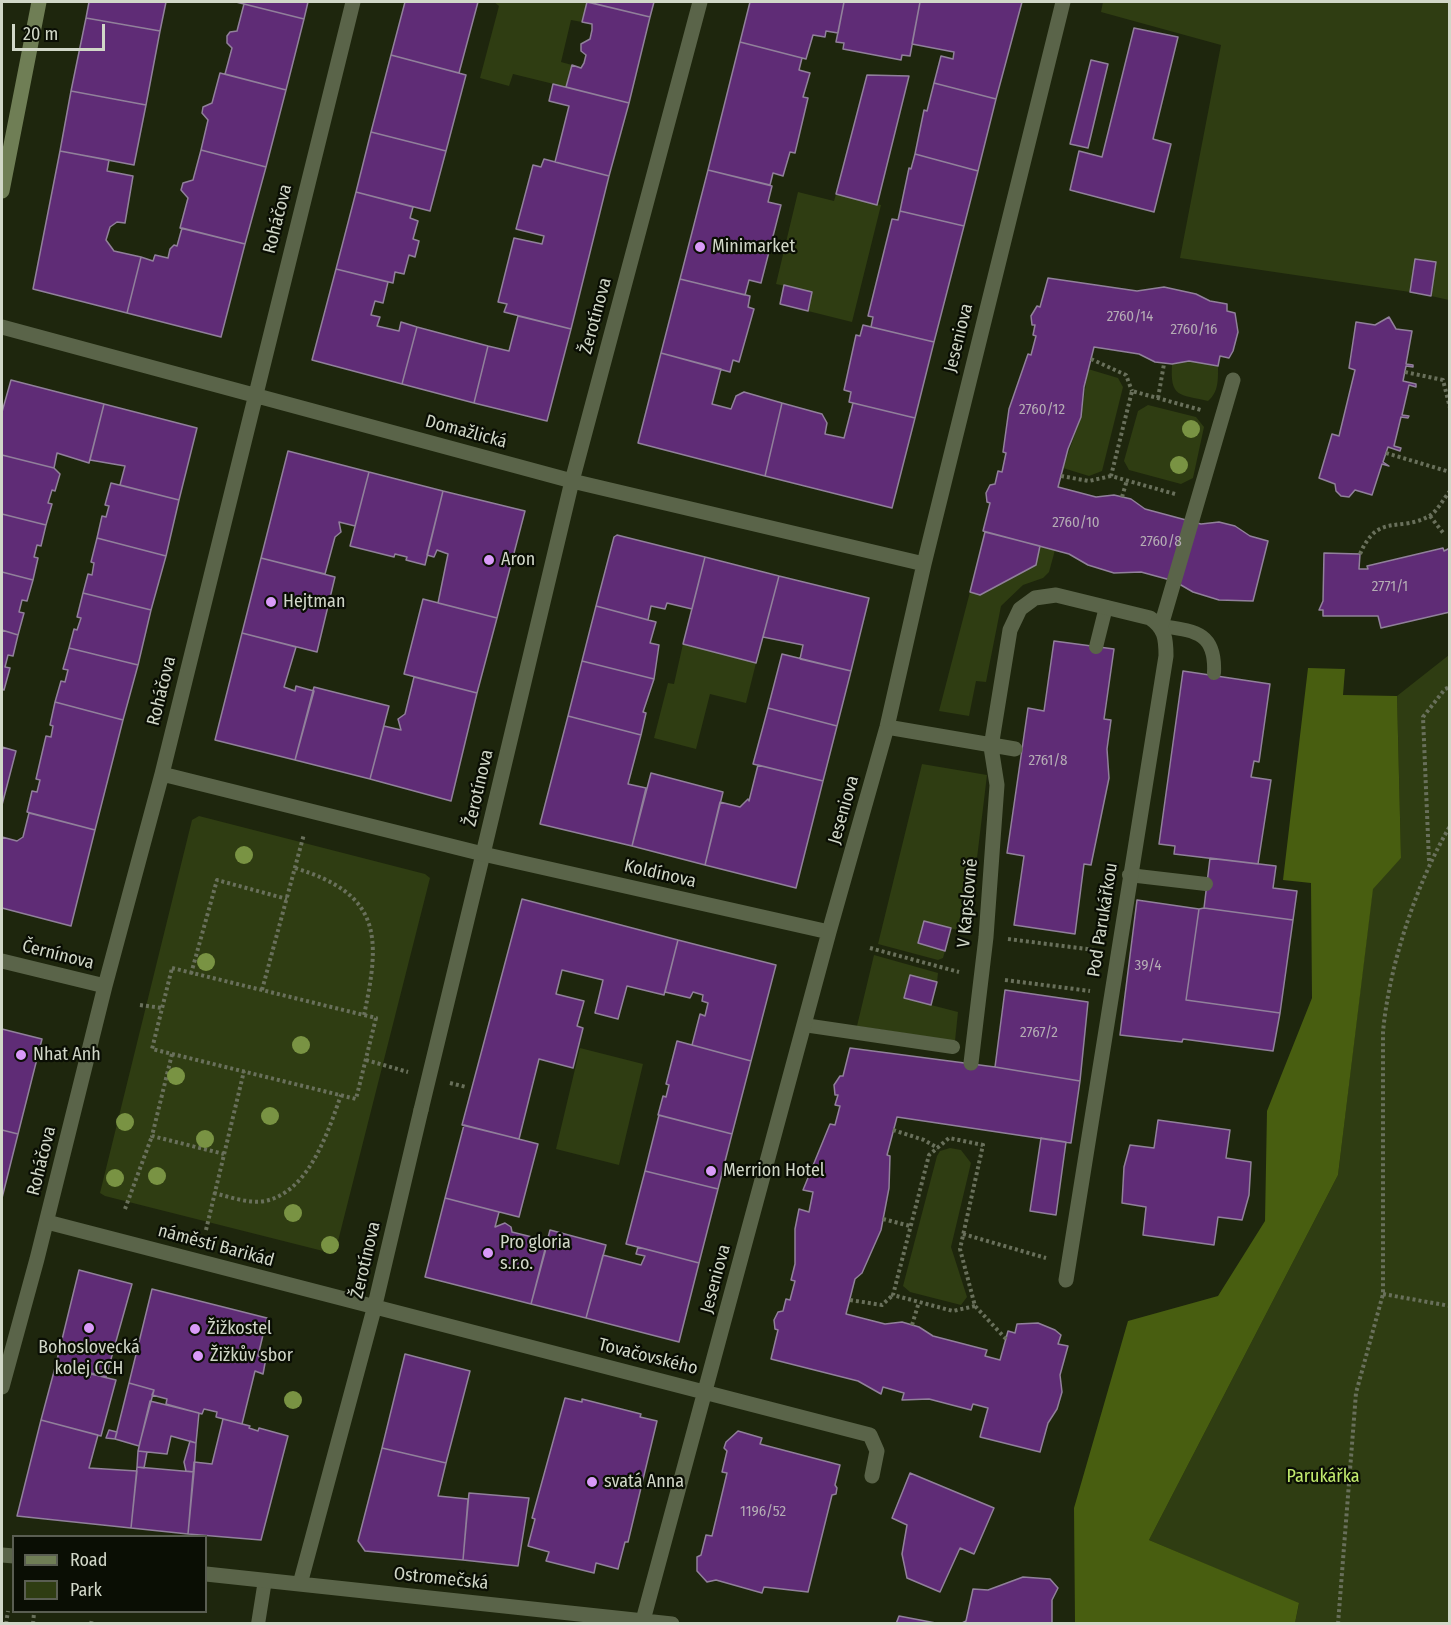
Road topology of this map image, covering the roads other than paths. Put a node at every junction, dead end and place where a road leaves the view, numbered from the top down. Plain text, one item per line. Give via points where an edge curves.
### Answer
1 (39, 2) edge
2 (353, 2) edge
3 (700, 2) edge
4 (1063, 2) edge
5 (2, 191) edge
6 (2, 327) edge
7 (1233, 380) dead end
8 (254, 395) junction
9 (572, 481) junction
10 (924, 564) junction
11 (1106, 607) junction
12 (1161, 626) junction
13 (1096, 647) dead end
14 (1214, 673) dead end
15 (887, 727) junction
16 (990, 747) junction
17 (1015, 749) dead end
18 (162, 774) junction
19 (483, 854) junction
20 (1130, 875) junction
21 (1206, 884) dead end
22 (828, 932) junction
23 (2, 961) edge
24 (105, 986) junction
25 (804, 1025) junction
26 (953, 1047) dead end
27 (972, 1063) dead end
28 (47, 1222) junction
29 (1066, 1280) dead end
30 (374, 1309) junction
31 (2, 1387) edge
32 (706, 1392) junction
33 (872, 1476) dead end
34 (207, 1574) edge
35 (265, 1580) junction
36 (300, 1584) junction
37 (642, 1622) edge
38 (258, 1623) edge
39 (672, 1623) edge

1 - 5 main road
2 - 8 street, Roháčova
3 - 9 street, Žerotínova
4 - 10 street, Jeseniova
6 - 8 street, Domažlická
7 - 12 street
8 - 9 street, Domažlická
8 - 18 street, Roháčova
9 - 10 street, Domažlická
9 - 19 street, Žerotínova
10 - 15 street, Jeseniova
11 - 12 street via 1150,618
11 - 13 lane
11 - 16 street, V Kapslovně via 1056,596 1035,598 1020,609 1010,630
12 - 14 lane via 1194,631 1204,638 1215,658
12 - 20 street, Pod Parukářkou via 1166,656
15 - 16 street
15 - 22 street, Jeseniova
16 - 17 street
16 - 27 street, V Kapslovně via 997,785
18 - 19 street
18 - 24 street, Roháčova
19 - 22 street, Koldínova
19 - 30 street, Žerotínova
20 - 21 lane
20 - 29 street, Pod Parukářkou
22 - 25 street, Jeseniova
23 - 24 street, Černínova
24 - 28 street, Roháčova
25 - 26 lane
25 - 32 street, Jeseniova
28 - 30 street, náměstí Barikád
28 - 31 street, Roháčova
30 - 32 street, Tovačovského
30 - 36 street, Žerotínova
32 - 33 street, Tovačovského via 870,1435 877,1451
32 - 37 street, Jeseniova
34 - 35 street, Ostromečská
35 - 36 street, Ostromečská
35 - 38 lane
36 - 37 street, Ostromečská
37 - 39 street, Ostromečská

